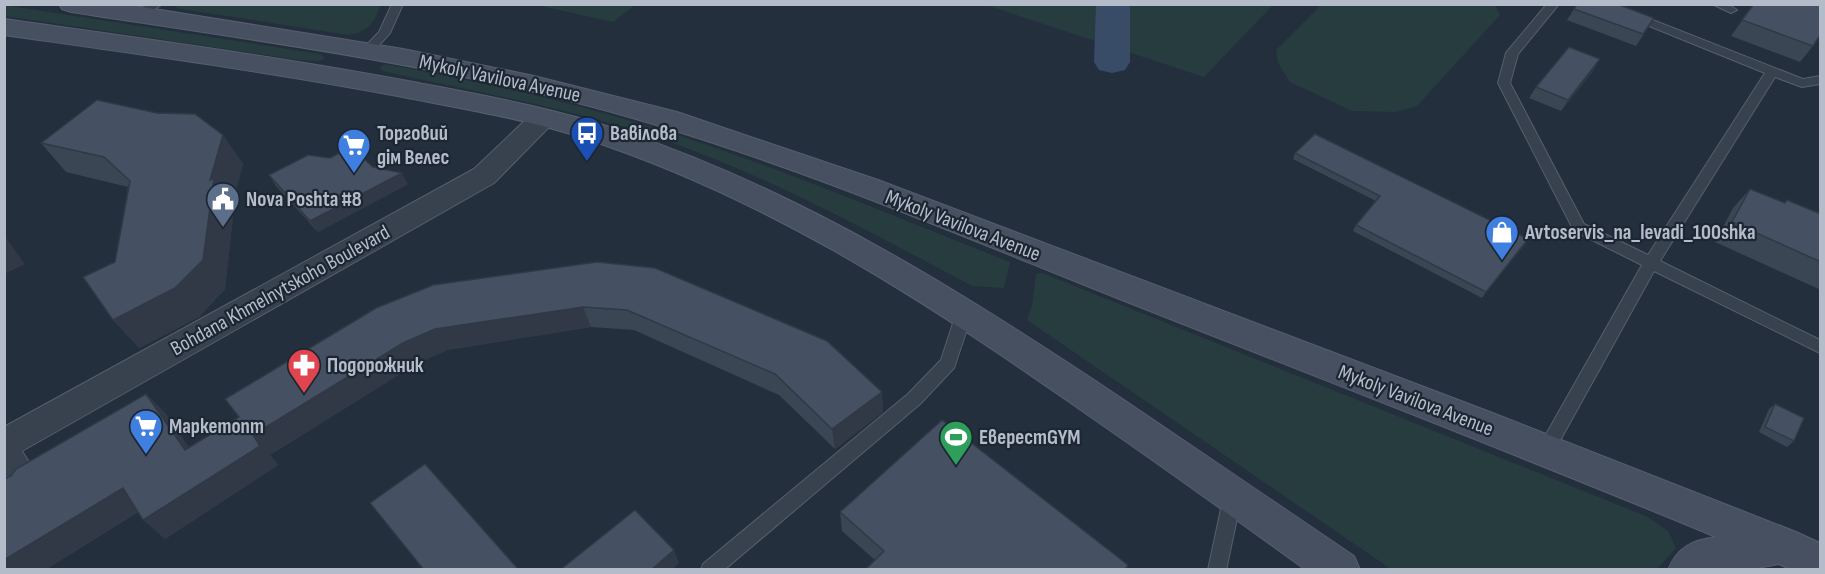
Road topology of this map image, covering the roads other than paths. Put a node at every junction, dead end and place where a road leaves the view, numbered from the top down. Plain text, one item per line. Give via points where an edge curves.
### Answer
1 (71, 4) edge
2 (398, 4) edge
3 (1554, 4) edge
4 (1600, 4) edge
5 (1716, 4) edge
6 (147, 10) edge
7 (1731, 10) dead end
8 (4, 27) edge
9 (368, 50) junction
10 (1772, 72) junction
11 (341, 77) junction
12 (1821, 80) edge
13 (543, 118) junction
14 (1650, 264) junction
15 (965, 310) junction
16 (1821, 347) edge
17 (4, 444) edge
18 (1546, 450) junction
19 (4, 452) edge
20 (4, 493) edge
21 (1233, 495) junction
22 (1782, 545) junction
23 (1821, 562) edge
24 (710, 570) edge
25 (1217, 570) edge
26 (1341, 570) edge
27 (1688, 570) edge

1 - 6 main road, Mykoly Vavilova Avenue
2 - 9 lane via 384,33
3 - 14 lane via 1512,53 1504,83 1579,227
4 - 10 lane
5 - 7 lane
6 - 9 main road, Mykoly Vavilova Avenue
8 - 11 main road, Mykoly Vavilova Avenue
9 - 11 main road
9 - 18 main road, Mykoly Vavilova Avenue via 596,99 715,134 866,188
10 - 12 lane via 1802,83
10 - 14 lane
11 - 13 main road, Mykoly Vavilova Avenue
13 - 15 main road, Mykoly Vavilova Avenue via 612,137 720,178 883,261
13 - 17 street, Bohdana Khmelnytskoho Boulevard via 484,176
14 - 16 lane
14 - 18 lane
15 - 21 main road, Mykoly Vavilova Avenue
15 - 24 lane via 948,363 940,374
18 - 22 main road, Mykoly Vavilova Avenue
19 - 20 street via 23,482
21 - 25 lane
21 - 26 main road, Mykoly Vavilova Avenue
22 - 23 main road, Mykoly Vavilova Avenue
22 - 27 main road via 1701,558

